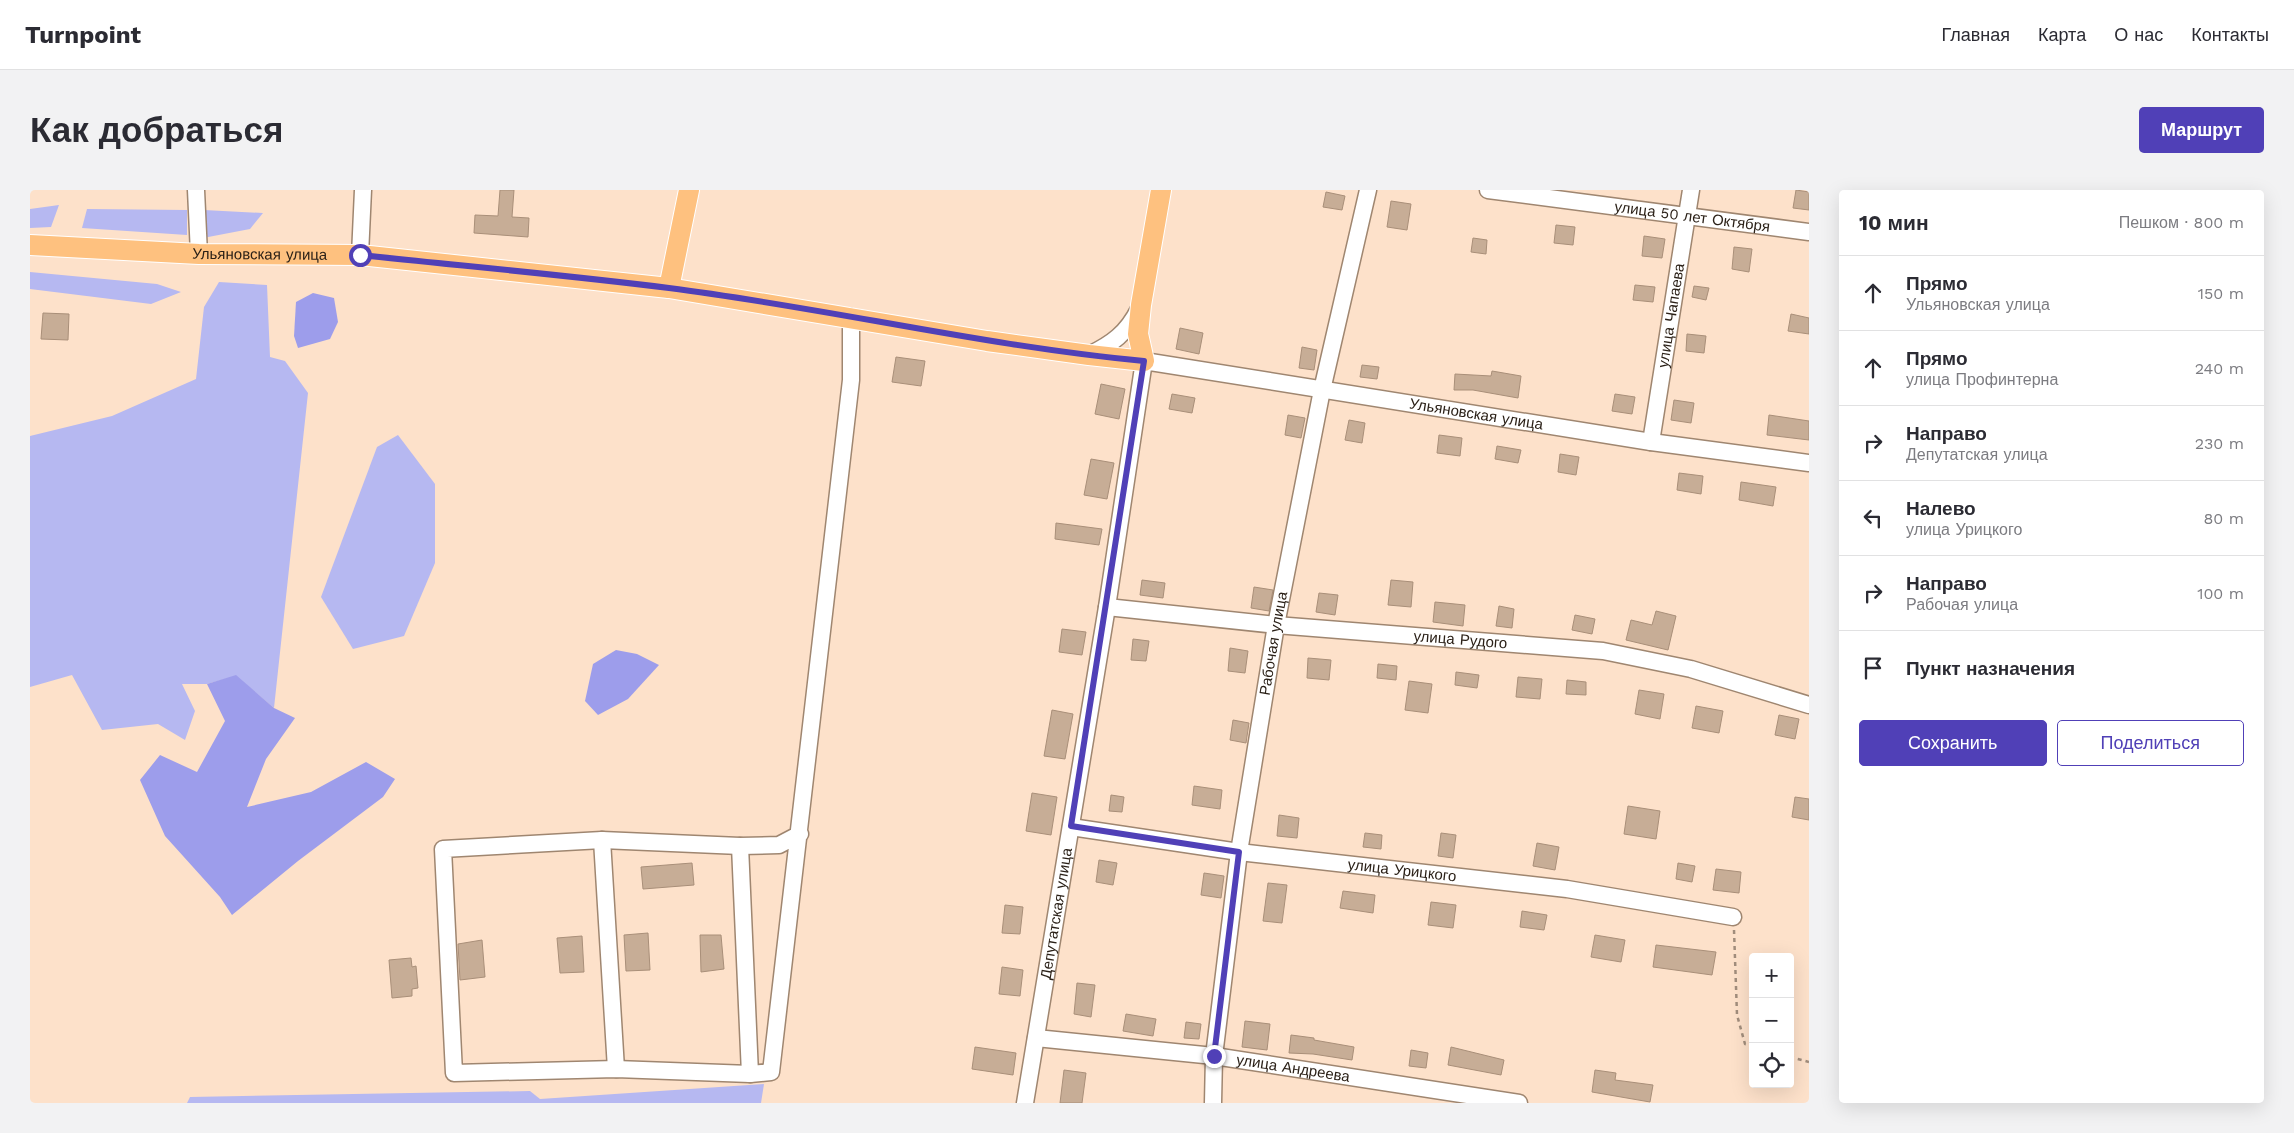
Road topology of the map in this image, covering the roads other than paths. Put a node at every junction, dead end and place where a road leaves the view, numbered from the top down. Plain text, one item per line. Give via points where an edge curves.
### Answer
1 (196, 190) edge
2 (363, 190) edge
3 (689, 190) edge
4 (1161, 190) edge
5 (1368, 190) edge
6 (1488, 190) edge
7 (1691, 190) edge
8 (1516, 192) edge
9 (1686, 214) junction
10 (1809, 232) edge
11 (30, 244) edge
12 (199, 254) junction
13 (360, 255) junction
14 (669, 288) junction
15 (1140, 305) junction
16 (851, 317) junction
17 (1089, 356) junction
18 (1144, 361) junction
19 (1322, 390) junction
20 (1651, 442) junction
21 (1809, 463) edge
22 (1107, 607) junction
23 (1276, 625) junction
24 (1809, 705) edge
25 (1071, 826) junction
26 (800, 834) junction
27 (602, 840) junction
28 (740, 846) junction
29 (1239, 852) junction
30 (1733, 917) road end
31 (1036, 1038) junction
32 (1214, 1056) junction
33 (616, 1070) junction
34 (750, 1074) junction
35 (1025, 1103) edge
36 (1213, 1103) edge
37 (1519, 1103) edge

1 - 12 street
2 - 13 street
3 - 14 main road
4 - 15 main road, Депутатская улица
5 - 19 street, Рабочая улица
6 - 8 street, улица 50 лет Октября
7 - 9 street, улица Чапаева
8 - 9 street, улица 50 лет Октября
9 - 10 street, улица 50 лет Октября
9 - 20 street, улица Чапаева
11 - 12 main road, Ульяновская улица
12 - 13 main road, Ульяновская улица
13 - 14 main road, Ульяновская улица
14 - 16 main road, Ульяновская улица
15 - 17 street via 1132,324 1121,336
15 - 18 main road, Депутатская улица via 1138,334
16 - 17 main road, Ульяновская улица
16 - 26 street via 851,380
17 - 18 main road, Ульяновская улица
18 - 19 street, Ульяновская улица
18 - 22 street, Депутатская улица
19 - 20 street, Ульяновская улица
19 - 23 street, Рабочая улица
20 - 21 street, Ульяновская улица
22 - 23 street, улица Рудого
22 - 25 street, Депутатская улица
23 - 24 street, улица Рудого via 1604,651 1691,669
23 - 29 street, Рабочая улица
25 - 29 street, улица Урицкого
25 - 31 street, Депутатская улица
26 - 28 street via 779,845
26 - 34 street via 771,1072
27 - 28 street
27 - 33 street
27 - 33 street via 442,849 454,1073
28 - 34 street
29 - 30 street, улица Урицкого via 1567,889
29 - 32 street, Рабочая улица
31 - 32 street, улица Андреева
31 - 35 street, Депутатская улица
32 - 36 street, Рабочая улица
32 - 37 street, улица Андреева
33 - 34 street

